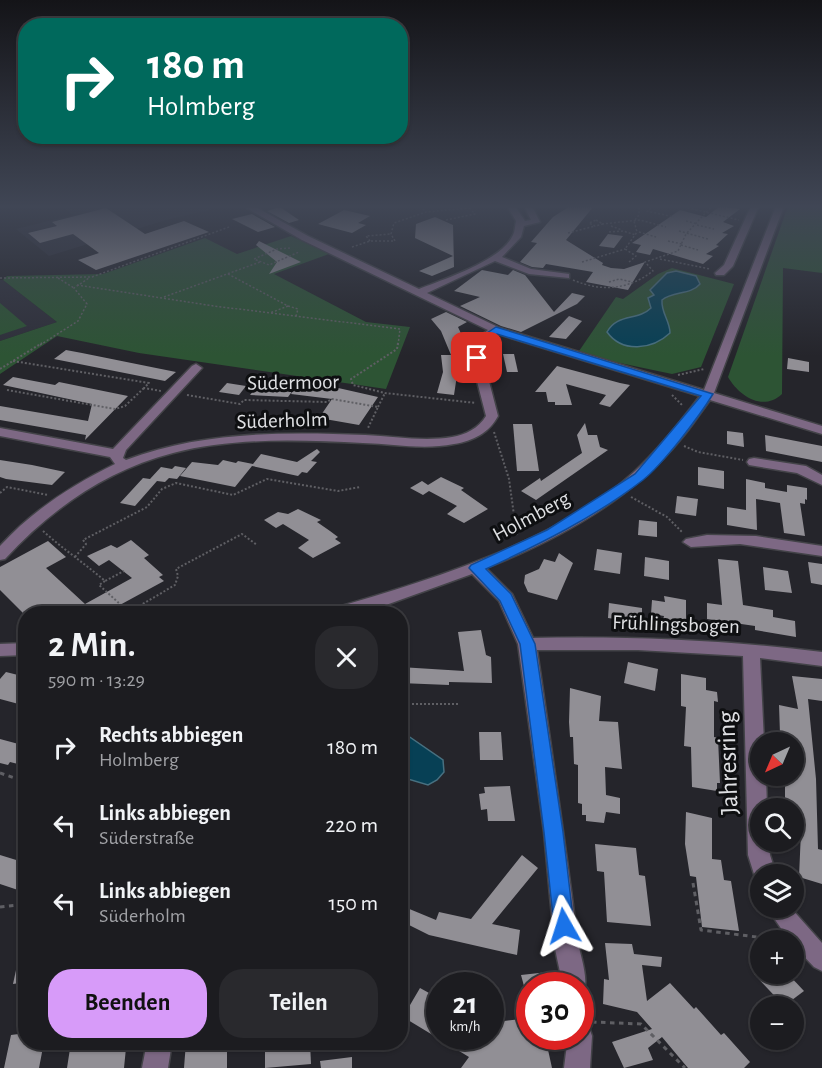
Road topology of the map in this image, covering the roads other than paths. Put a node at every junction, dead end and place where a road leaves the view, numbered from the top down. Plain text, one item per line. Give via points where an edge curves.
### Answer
1 (343, 256) edge
2 (499, 256) edge
3 (733, 256) edge
4 (761, 256) edge
5 (496, 258) junction
6 (720, 273) road end
7 (565, 276) road end
8 (418, 293) junction
9 (496, 330) junction
10 (196, 368) dead end
11 (708, 394) junction
12 (822, 430) edge
13 (0, 432) edge
14 (120, 459) junction
15 (754, 462) road end
16 (822, 481) edge
17 (691, 542) road end
18 (822, 551) edge
19 (0, 555) edge
20 (476, 568) junction
21 (365, 606) edge
22 (527, 644) junction
23 (18, 649) edge
24 (751, 649) junction
25 (0, 650) edge
26 (822, 659) edge
27 (762, 864) edge
28 (786, 918) edge
29 (822, 959) edge
30 (572, 972) edge
31 (158, 1050) edge
32 (578, 1050) edge
33 (155, 1068) edge
34 (577, 1068) edge

1 - 8 street
2 - 5 street
3 - 6 street
4 - 11 street, Holmberg
5 - 7 street via 514,267
5 - 8 street
8 - 9 street
9 - 11 street
9 - 14 street, Süderholm via 478,343 477,358 491,405 490,420 471,436 431,443 362,439 209,444
10 - 14 street
11 - 12 street
11 - 20 street, Holmberg via 640,477 524,547
13 - 14 street
14 - 19 street, Süderholm via 34,522
15 - 16 street via 801,469
17 - 18 street via 718,537 749,539
20 - 21 street, Holmberg
20 - 22 street via 506,598
22 - 24 street, Frühlingsbogen
22 - 30 street
23 - 25 street
24 - 26 street, Frühlingsbogen
24 - 27 street, Jahresring
28 - 29 street
31 - 33 street
32 - 34 street

